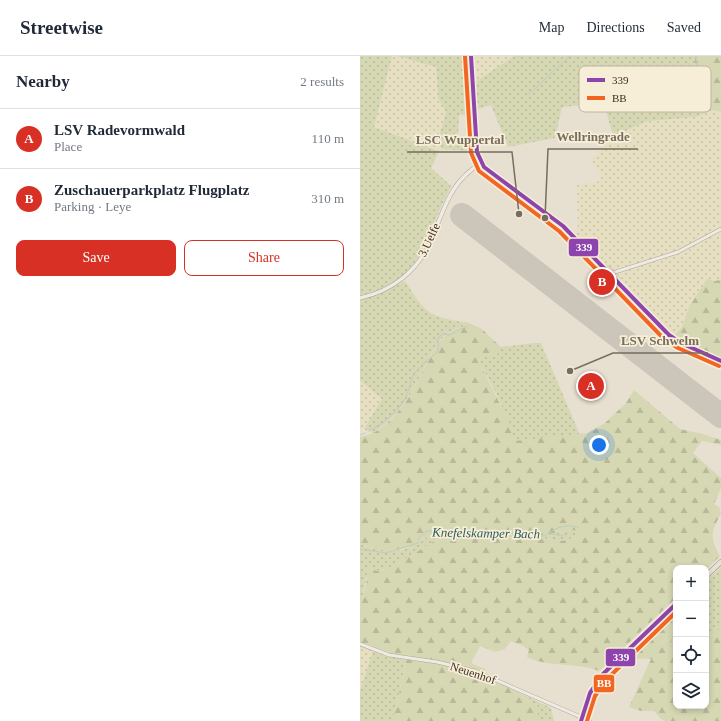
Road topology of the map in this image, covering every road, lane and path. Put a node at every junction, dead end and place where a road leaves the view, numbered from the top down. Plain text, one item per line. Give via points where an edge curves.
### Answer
1 (471, 56) edge
2 (482, 163) junction
3 (721, 229) edge
4 (610, 274) junction
5 (360, 298) edge
6 (721, 362) edge
7 (721, 562) edge
8 (709, 573) edge
9 (673, 607) edge
10 (360, 644) edge
11 (582, 719) edge
12 (590, 721) edge

1 - 2 main road via 477,152
2 - 4 main road via 491,173 556,220
2 - 5 street, 3.Uelfe via 463,177 450,194 431,240 414,267 390,287
3 - 4 street via 678,252
4 - 6 main road via 674,339
7 - 8 main road
9 - 11 main road via 601,677 590,693
10 - 11 street, Neuenhof via 389,656 432,661 475,671
11 - 12 street, Neuenhof

